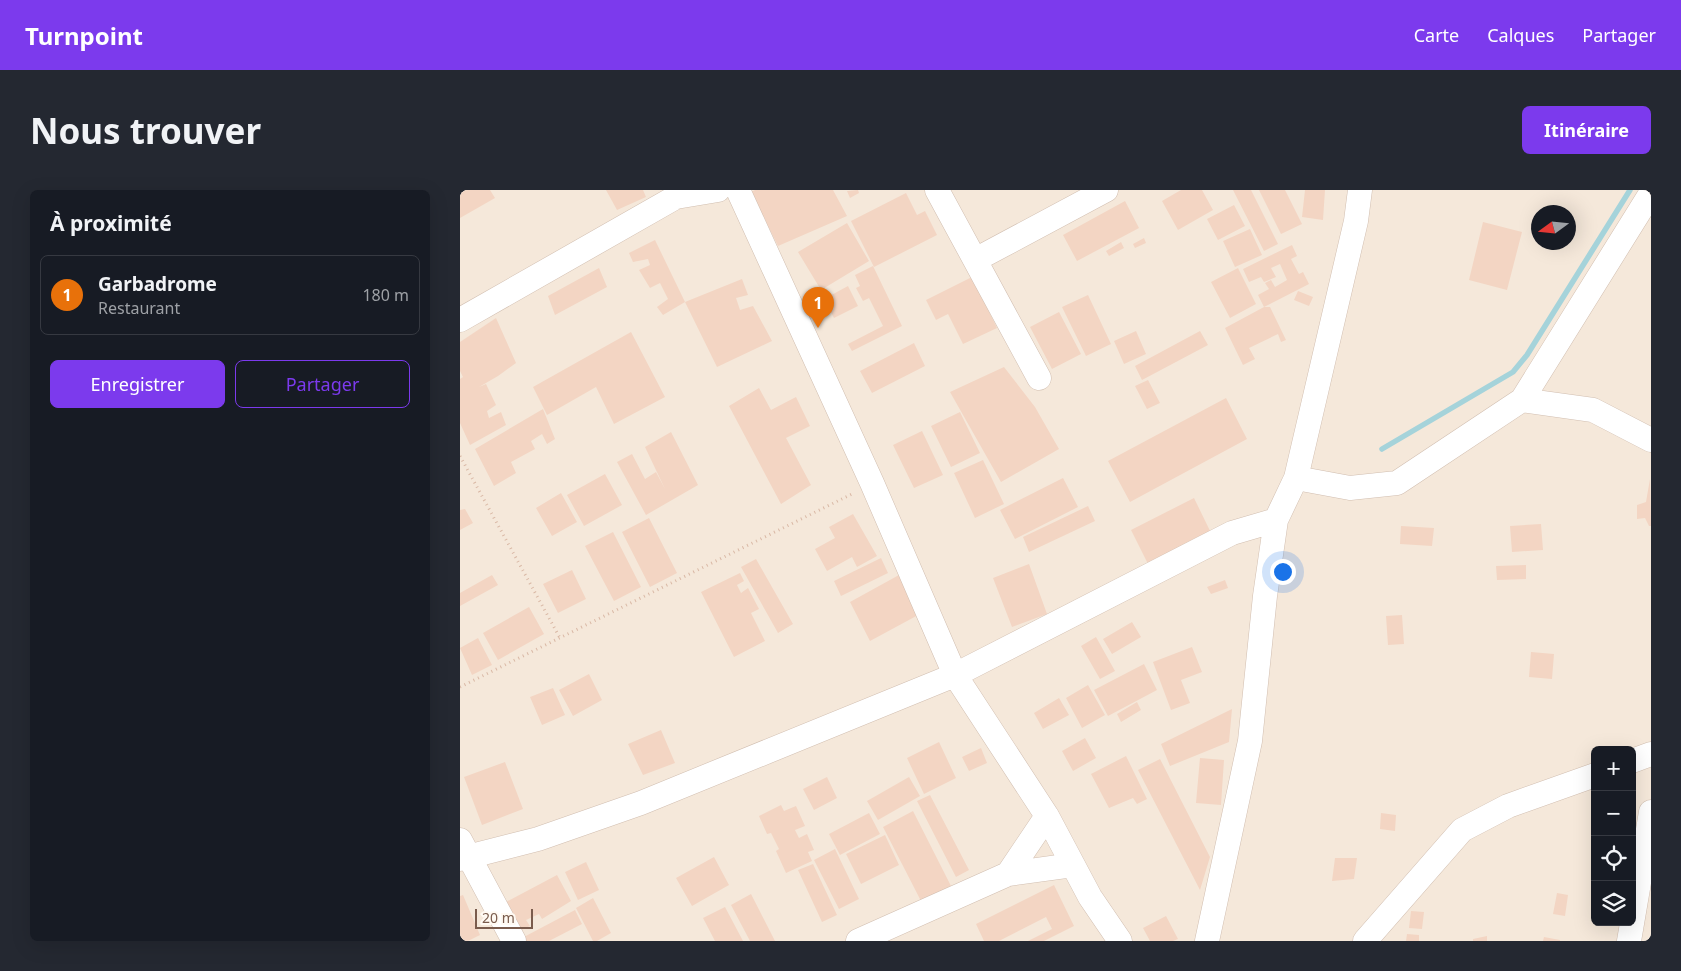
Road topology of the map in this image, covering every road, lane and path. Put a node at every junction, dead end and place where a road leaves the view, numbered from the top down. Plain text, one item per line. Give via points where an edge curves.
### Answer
1 (718, 190) edge
2 (738, 190) edge
3 (937, 190) edge
4 (1106, 190) edge
5 (1360, 190) edge
6 (1651, 193) edge
7 (975, 260) junction
8 (460, 320) edge
9 (1039, 378) dead end
10 (1522, 400) junction
11 (1651, 440) edge
12 (460, 456) edge
13 (1296, 478) junction
14 (872, 483) junction
15 (1276, 520) junction
16 (560, 638) junction
17 (955, 675) junction
18 (460, 687) edge
19 (1651, 754) edge
20 (1636, 760) edge
21 (1591, 776) edge
22 (1651, 812) edge
23 (1047, 816) junction
24 (463, 852) edge
25 (1073, 865) junction
26 (1008, 874) junction
27 (514, 941) edge
28 (858, 941) edge
29 (1120, 941) edge
30 (1207, 941) edge
31 (1365, 941) edge
32 (1629, 941) edge

1 - 8 street via 676,197
2 - 14 street
3 - 7 street
4 - 7 street
5 - 13 street via 1356,221
6 - 10 street
7 - 9 street
10 - 11 street via 1593,410
10 - 13 street via 1397,483 1350,488
12 - 16 path
13 - 15 street
14 - 16 path
14 - 17 street
15 - 17 street via 1232,533
15 - 30 street via 1250,740
16 - 18 path
17 - 23 street
17 - 24 street via 641,804 538,839
19 - 20 street
21 - 31 street via 1508,806 1462,830
22 - 32 street
23 - 25 street
23 - 26 street
24 - 27 street
25 - 26 street
25 - 29 street
26 - 28 street

